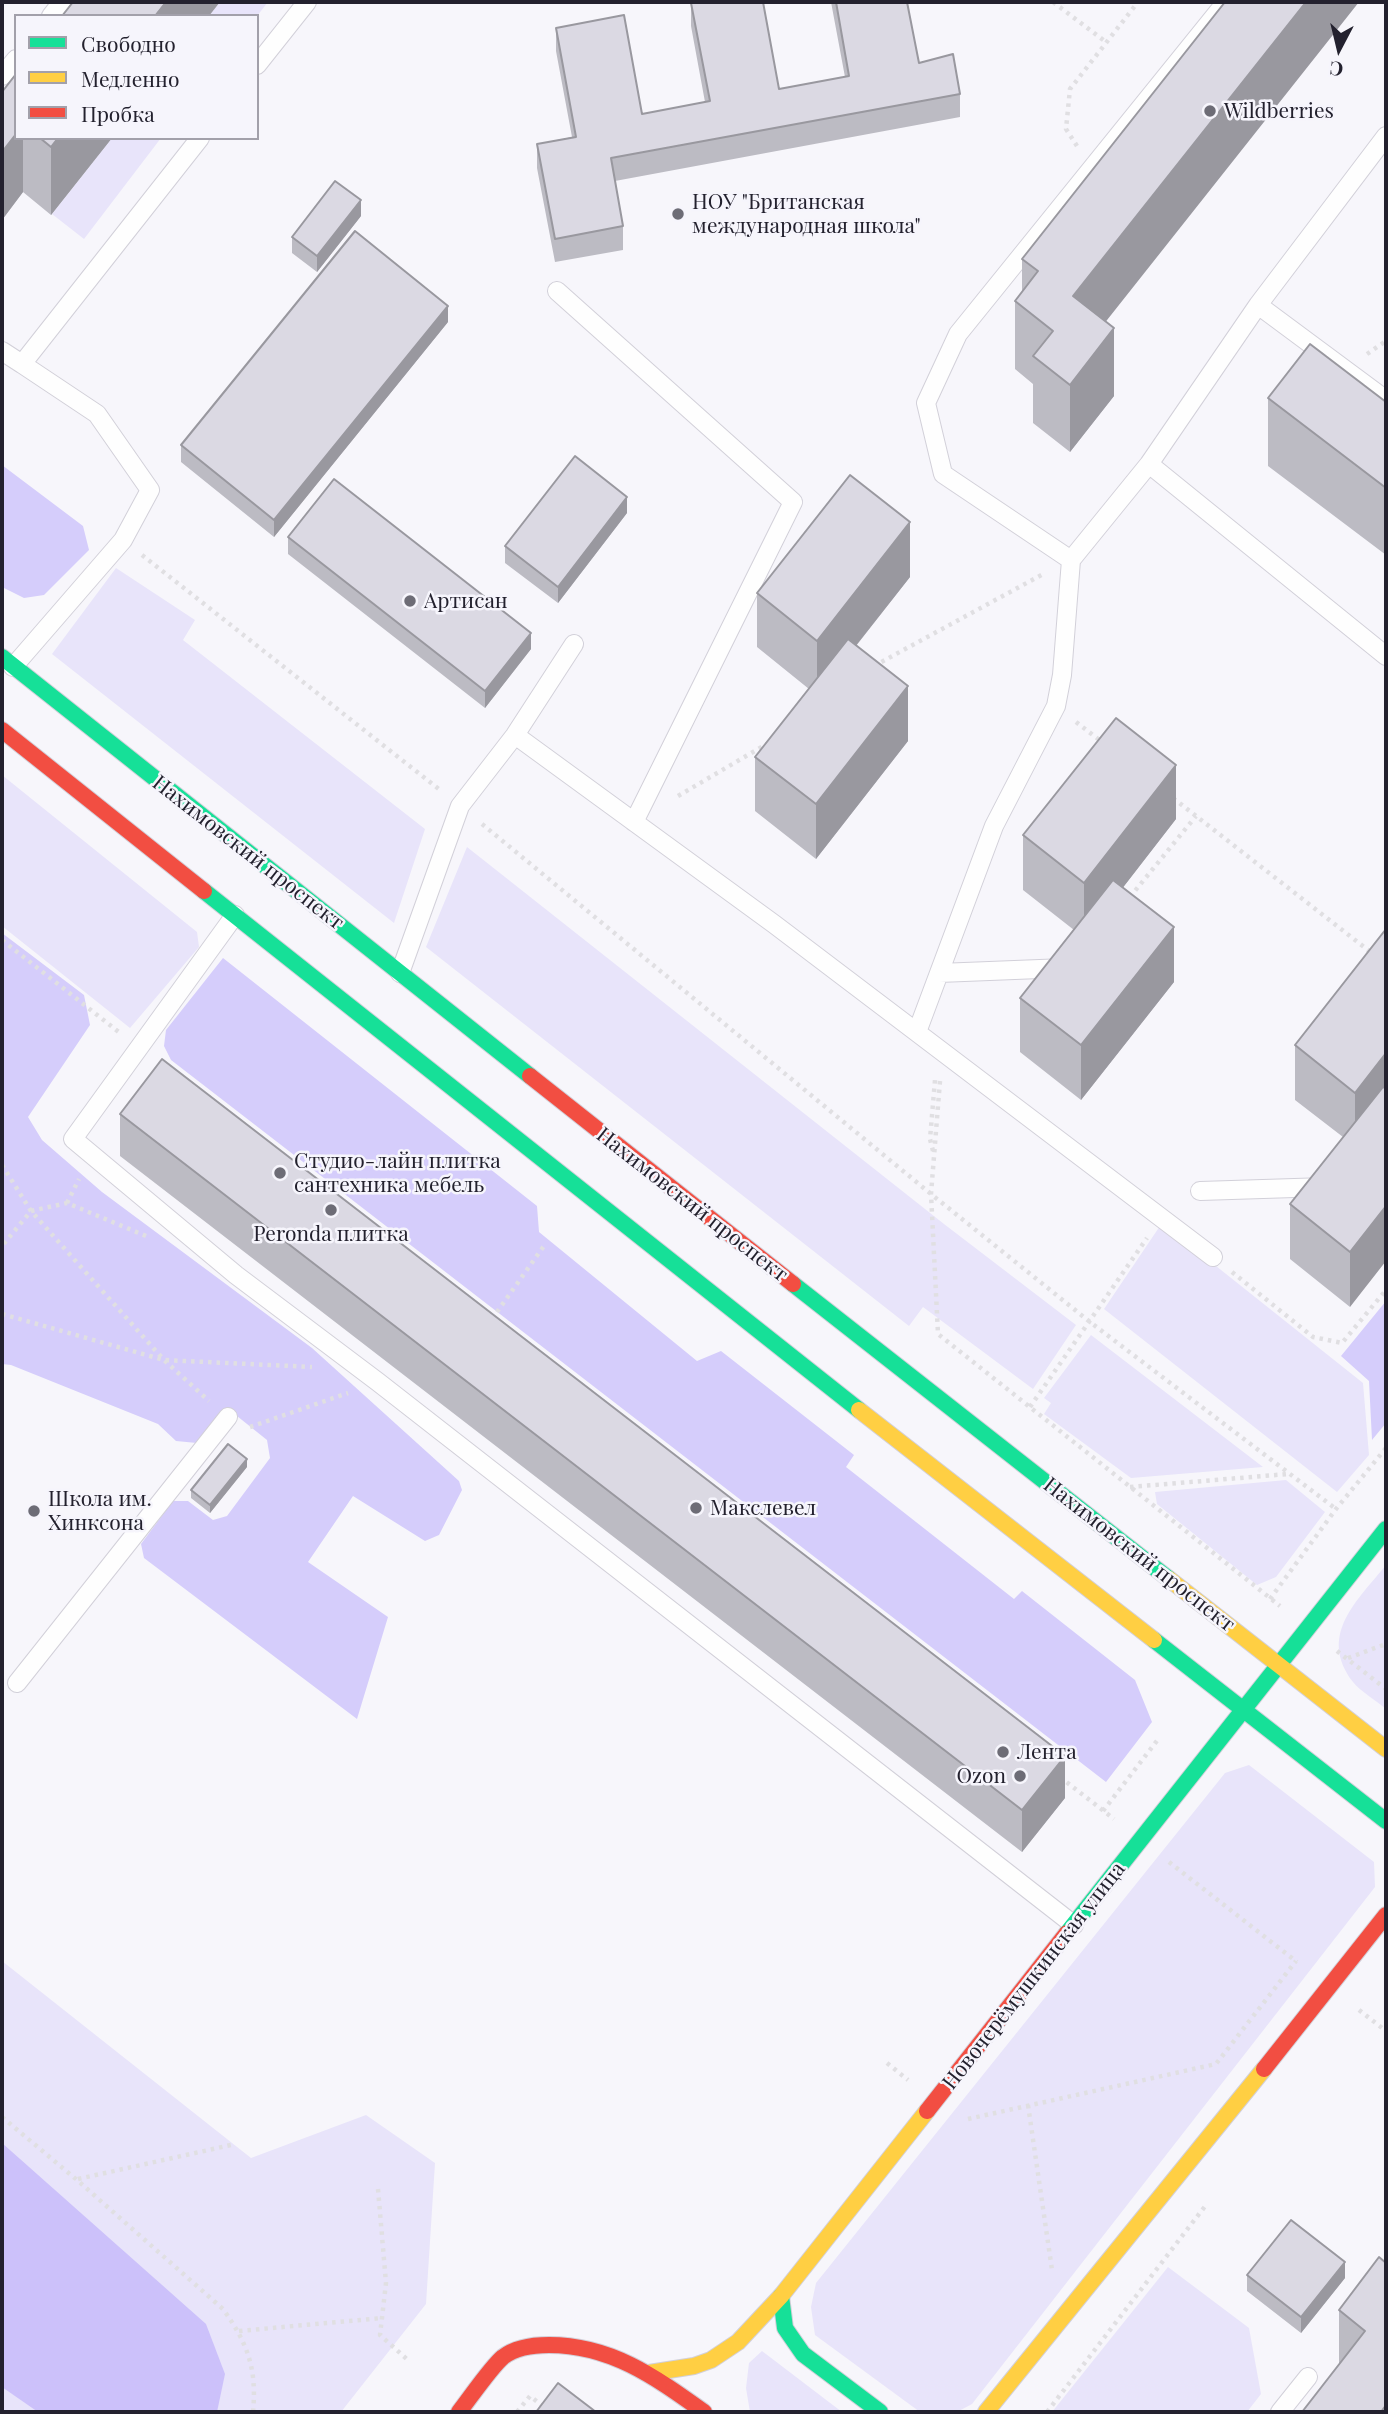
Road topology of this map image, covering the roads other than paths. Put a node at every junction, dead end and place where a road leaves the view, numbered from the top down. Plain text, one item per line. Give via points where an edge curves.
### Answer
1 (307, 2) edge
2 (1226, 2) edge
3 (14, 61) edge
4 (259, 62) edge
5 (2, 76) edge
6 (1386, 136) edge
7 (198, 140) edge
8 (556, 291) dead end
9 (1258, 305) junction
10 (2, 351) edge
11 (22, 364) junction
12 (1386, 400) edge
13 (1149, 464) junction
14 (1070, 560) junction
15 (574, 644) dead end
16 (1386, 656) edge
17 (8, 662) edge
18 (2, 730) edge
19 (515, 735) junction
20 (634, 822) junction
21 (235, 915) junction
22 (1073, 967) edge
23 (400, 973) junction
24 (939, 973) junction
25 (917, 1032) junction
26 (1333, 1187) edge
27 (1200, 1191) dead end
28 (1213, 1256) road end
29 (228, 1418) road end
30 (1386, 1529) edge
31 (1280, 1665) junction
32 (17, 1683) dead end
33 (1245, 1710) junction
34 (1386, 1749) edge
35 (1386, 1821) edge
36 (1386, 1915) edge
37 (1074, 1926) junction
38 (781, 2297) junction
39 (649, 2373) junction
40 (1308, 2377) dead end
41 (459, 2412) edge
42 (704, 2412) edge
43 (880, 2412) edge
44 (986, 2412) edge
45 (1280, 2412) edge

1 - 4 lane
2 - 14 lane via 958,334 926,403 943,474
3 - 5 lane
6 - 9 lane
7 - 11 lane
8 - 20 lane via 793,502
9 - 12 lane
9 - 13 lane
10 - 11 lane
11 - 17 lane via 97,414 150,490 123,540
13 - 14 lane
13 - 16 lane
14 - 24 lane via 1056,706 995,826
15 - 19 lane
17 - 23 main road, Нахимовский проспект
18 - 21 main road
19 - 20 lane
19 - 23 lane via 460,806
20 - 25 lane
21 - 33 main road
21 - 37 lane via 73,1139 236,1275
22 - 24 lane
23 - 31 main road, Нахимовский проспект
24 - 25 lane
25 - 28 lane
26 - 27 lane
29 - 32 lane
30 - 31 main road, Новочерёмушкинская улица
31 - 33 main road, Новочерёмушкинская улица
31 - 34 main road, Нахимовский проспект
33 - 35 main road
33 - 37 main road, Новочерёмушкинская улица
36 - 44 main road
37 - 38 main road, Новочерёмушкинская улица
38 - 39 main road, Новочерёмушкинская улица via 726,2353 681,2371
38 - 43 main road via 785,2328 803,2354
39 - 41 main road, Новочерёмушкинская улица via 602,2352 530,2345 503,2357
39 - 42 main road, Новочерёмушкинская улица
40 - 45 lane

